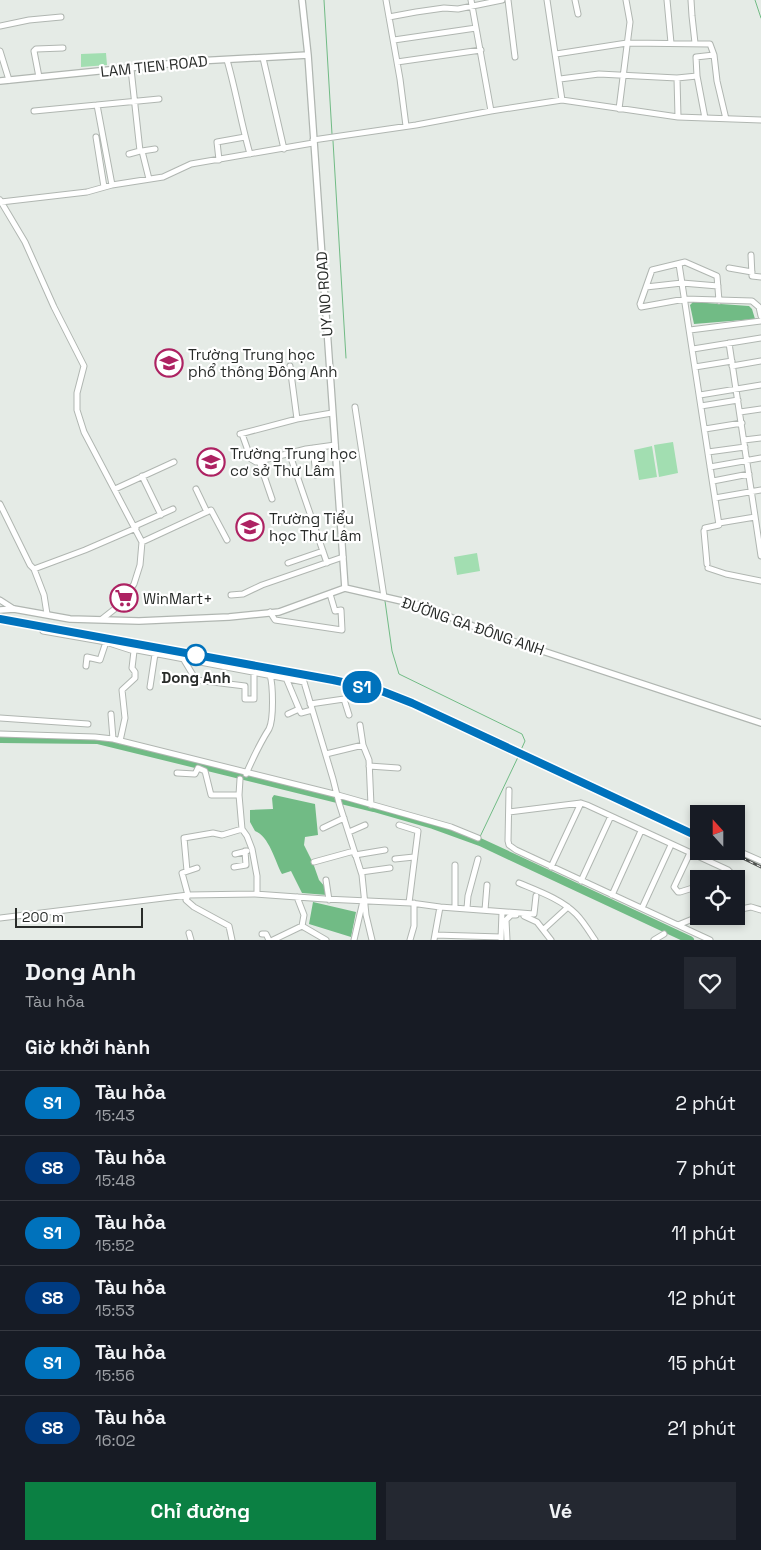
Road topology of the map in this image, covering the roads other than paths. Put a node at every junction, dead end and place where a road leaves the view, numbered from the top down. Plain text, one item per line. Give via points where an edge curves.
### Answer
1 (302, 0) edge
2 (386, 0) edge
3 (471, 0) edge
4 (502, 0) edge
5 (508, 0) edge
6 (547, 0) edge
7 (575, 0) edge
8 (626, 0) edge
9 (667, 0) edge
10 (691, 0) edge
11 (473, 6) junction
12 (578, 14) dead end
13 (61, 17) dead end
14 (389, 17) junction
15 (0, 26) edge
16 (476, 28) junction
17 (394, 40) junction
18 (672, 42) junction
19 (627, 43) junction
20 (695, 43) junction
21 (63, 48) dead end
22 (0, 50) edge
23 (480, 50) junction
24 (556, 54) junction
25 (308, 55) junction
26 (714, 55) junction
27 (515, 57) dead end
28 (263, 58) junction
29 (227, 60) junction
30 (397, 62) junction
31 (131, 69) junction
32 (623, 76) junction
33 (697, 76) junction
34 (39, 77) junction
35 (677, 78) junction
36 (560, 79) junction
37 (10, 80) junction
38 (0, 81) edge
39 (158, 99) dead end
40 (562, 100) junction
41 (135, 102) junction
42 (97, 105) junction
43 (618, 109) junction
44 (34, 111) dead end
45 (491, 111) junction
46 (678, 116) junction
47 (705, 118) junction
48 (726, 119) junction
49 (761, 120) edge
50 (406, 126) junction
51 (96, 137) dead end
52 (245, 137) junction
53 (313, 142) junction
54 (284, 148) junction
55 (155, 149) dead end
56 (141, 151) junction
57 (129, 154) dead end
58 (250, 154) junction
59 (219, 160) junction
60 (149, 179) junction
61 (112, 184) junction
62 (104, 187) junction
63 (1, 201) edge
64 (751, 255) dead end
65 (679, 264) junction
66 (729, 268) dead end
67 (752, 272) junction
68 (761, 277) edge
69 (682, 282) junction
70 (718, 286) junction
71 (646, 287) junction
72 (685, 299) junction
73 (719, 301) junction
74 (761, 316) edge
75 (761, 321) edge
76 (690, 330) junction
77 (761, 338) edge
78 (729, 343) junction
79 (693, 348) junction
80 (761, 361) edge
81 (732, 363) junction
82 (290, 366) dead end
83 (695, 367) junction
84 (761, 385) edge
85 (736, 389) junction
86 (700, 395) junction
87 (738, 400) junction
88 (701, 406) junction
89 (355, 408) dead end
90 (761, 409) edge
91 (740, 412) junction
92 (332, 413) junction
93 (297, 419) junction
94 (742, 423) junction
95 (705, 429) junction
96 (761, 438) edge
97 (744, 440) junction
98 (335, 445) junction
99 (745, 447) junction
100 (313, 448) junction
101 (708, 452) junction
102 (761, 458) edge
103 (747, 460) junction
104 (258, 461) junction
105 (292, 461) dead end
106 (174, 462) dead end
107 (710, 467) junction
108 (749, 474) junction
109 (316, 475) dead end
110 (142, 476) junction
111 (712, 481) junction
112 (115, 489) junction
113 (196, 489) dead end
114 (761, 490) edge
115 (752, 492) junction
116 (715, 498) junction
117 (272, 499) dead end
118 (0, 504) edge
119 (173, 509) dead end
120 (207, 512) junction
121 (161, 514) junction
122 (755, 517) junction
123 (719, 523) junction
124 (135, 527) junction
125 (760, 538) edge
126 (227, 540) dead end
127 (142, 542) junction
128 (323, 551) junction
129 (761, 556) edge
130 (342, 557) junction
131 (288, 562) dead end
132 (327, 563) junction
133 (34, 569) junction
134 (761, 581) edge
135 (345, 588) junction
136 (330, 594) junction
137 (231, 595) dead end
138 (384, 597) junction
139 (0, 600) edge
140 (14, 609) junction
141 (0, 610) edge
142 (270, 612) junction
143 (47, 614) junction
144 (102, 619) junction
145 (43, 631) dead end
146 (106, 642) junction
147 (134, 651) junction
148 (155, 654) junction
149 (184, 660) junction
150 (86, 666) dead end
151 (254, 672) junction
152 (270, 675) junction
153 (286, 678) junction
154 (150, 687) dead end
155 (310, 704) junction
156 (299, 709) junction
157 (312, 710) junction
158 (111, 714) dead end
159 (288, 714) dead end
160 (349, 715) dead end
161 (0, 718) edge
162 (761, 723) edge
163 (88, 724) dead end
164 (360, 725) dead end
165 (0, 734) edge
166 (113, 739) junction
167 (120, 741) junction
168 (363, 745) junction
169 (326, 754) junction
170 (370, 766) junction
171 (398, 768) dead end
172 (177, 773) dead end
173 (246, 774) junction
174 (240, 779) dead end
175 (510, 790) dead end
176 (239, 795) junction
177 (338, 796) junction
178 (581, 803) junction
179 (371, 805) junction
180 (509, 812) junction
181 (612, 816) junction
182 (344, 818) junction
183 (365, 825) dead end
184 (399, 825) dead end
185 (242, 828) junction
186 (323, 828) dead end
187 (641, 830) junction
188 (349, 832) junction
189 (478, 838) dead end
190 (671, 845) junction
191 (252, 849) junction
192 (384, 850) dead end
193 (245, 851) junction
194 (355, 853) junction
195 (690, 853) joint
196 (235, 854) dead end
197 (745, 854) edge
198 (414, 857) junction
199 (478, 858) dead end
200 (395, 859) dead end
201 (706, 860) edge
202 (761, 861) edge
203 (314, 862) dead end
204 (455, 865) dead end
205 (234, 867) dead end
206 (551, 867) junction
207 (197, 868) dead end
208 (390, 868) dead end
209 (728, 870) edge
210 (187, 871) junction
211 (361, 872) junction
212 (326, 880) dead end
213 (581, 880) junction
214 (519, 883) dead end
215 (487, 885) dead end
216 (690, 889) edge
217 (257, 894) junction
218 (188, 895) junction
219 (612, 895) junction
220 (536, 896) dead end
221 (297, 897) junction
222 (330, 900) junction
223 (364, 901) junction
224 (412, 903) junction
225 (440, 907) junction
226 (568, 907) junction
227 (455, 908) junction
228 (467, 908) junction
229 (642, 908) junction
230 (745, 908) edge
231 (486, 910) junction
232 (761, 910) edge
233 (502, 912) junction
234 (0, 918) edge
235 (690, 920) edge
236 (678, 925) junction
237 (302, 926) junction
238 (544, 929) junction
239 (189, 933) dead end
240 (262, 934) dead end
241 (664, 934) dead end
242 (434, 937) edge
243 (501, 938) edge
244 (232, 939) edge
245 (191, 940) edge
246 (224, 940) edge
247 (269, 940) edge
248 (273, 940) edge
249 (326, 940) edge
250 (354, 940) edge
251 (372, 940) edge
252 (410, 940) edge
253 (506, 940) edge
254 (551, 940) edge
255 (595, 940) edge
256 (654, 940) edge
257 (710, 940) edge

1 - 25 street, UY NO ROAD
2 - 14 street
3 - 11 street
4 - 11 street
5 - 27 street
6 - 24 street
7 - 12 street
8 - 19 street via 630,22
9 - 18 street
10 - 20 street
11 - 14 street
11 - 16 street
13 - 15 street
14 - 17 street
16 - 17 street
16 - 23 street
17 - 30 street
18 - 19 street
18 - 20 street
19 - 24 street
19 - 32 street
20 - 26 street via 710,44
21 - 34 street via 34,51
22 - 37 street
23 - 30 street
23 - 45 street
24 - 36 street
25 - 28 street, LAM TIEN ROAD
25 - 53 street, UY NO ROAD
26 - 33 street via 696,57
26 - 48 street
28 - 29 street, LAM TIEN ROAD
28 - 54 street
29 - 31 street, LAM TIEN ROAD
29 - 52 street
30 - 50 street
31 - 34 street, LAM TIEN ROAD
31 - 41 street
32 - 35 street
32 - 36 street via 599,74
32 - 43 street
33 - 35 street
33 - 47 street
34 - 37 street, LAM TIEN ROAD
35 - 46 street
36 - 40 street
37 - 38 street, LAM TIEN ROAD
39 - 41 street
40 - 43 street
40 - 45 street
41 - 42 street
41 - 56 street
42 - 44 street
42 - 61 street
43 - 46 street
45 - 50 street
46 - 47 street
47 - 48 street
48 - 49 street
50 - 53 street
51 - 62 street
52 - 58 street
52 - 59 street via 217,142
53 - 54 street
53 - 92 street, UY NO ROAD
54 - 58 street
55 - 56 street
56 - 57 street
56 - 60 street
58 - 59 street
59 - 60 street via 191,164 163,177
60 - 61 street
61 - 62 street
62 - 63 street via 87,192
63 - 112 street via 25,242 84,366 77,393 77,410 84,432
64 - 67 street
65 - 69 street
65 - 70 street via 685,262 717,276
65 - 71 street via 652,270
66 - 67 street
67 - 68 street via 753,276
69 - 70 street
69 - 71 street
69 - 72 street
70 - 73 street
71 - 72 street via 641,307
72 - 73 street
72 - 76 street
73 - 74 street via 752,301 759,307
75 - 76 street
76 - 79 street
77 - 78 street
78 - 79 street
78 - 81 street
79 - 83 street
80 - 81 street
81 - 83 street
81 - 85 street
82 - 93 street
83 - 86 street
84 - 85 street
85 - 86 street
85 - 87 street
86 - 88 street
87 - 88 street
87 - 91 street
88 - 95 street
89 - 138 street
90 - 91 street
91 - 94 street
92 - 93 street
92 - 98 street, UY NO ROAD
93 - 104 street via 241,434 251,459
94 - 95 street
94 - 97 street
95 - 101 street
96 - 97 street
97 - 99 street
98 - 100 street
98 - 130 street, UY NO ROAD
99 - 101 street
99 - 103 street
100 - 104 street
100 - 109 street
101 - 107 street
102 - 103 street
103 - 107 street
103 - 108 street
104 - 117 street
105 - 128 street
106 - 110 street
107 - 111 street
108 - 111 street
108 - 115 street
110 - 112 street
110 - 121 street
111 - 116 street
112 - 124 street
113 - 120 street
114 - 115 street
115 - 116 street
115 - 122 street
116 - 123 street
118 - 133 street
119 - 121 street
120 - 126 street via 211,510
120 - 127 street
121 - 124 street
122 - 123 street
122 - 125 street
123 - 134 street via 704,530 708,566 726,574
124 - 127 street
124 - 133 street
125 - 129 street
127 - 144 street via 134,584 121,604
128 - 131 street
128 - 132 street
130 - 132 street
130 - 135 street, UY NO ROAD
132 - 137 street via 244,594
133 - 143 street via 44,594
135 - 136 street
135 - 138 street, ĐƯỜNG GA ĐÔNG ANH
136 - 142 street via 279,612
136 - 142 street via 335,611 341,610 342,630 275,620
138 - 162 street, ĐƯỜNG GA ĐÔNG ANH via 419,605 506,638
139 - 140 street
140 - 141 street
140 - 143 street
142 - 144 street via 170,620
143 - 144 street via 70,619
145 - 146 street
146 - 147 street
146 - 150 street via 100,660 87,657
147 - 148 street
147 - 167 street via 132,668 135,678 122,690 125,718
148 - 149 street
148 - 154 street
149 - 151 street
149 - 151 street via 196,680 245,686 244,699 254,699
151 - 152 street
152 - 153 street
152 - 173 street via 272,705 269,728
153 - 155 street via 304,682
153 - 156 street
155 - 157 street
155 - 160 street via 344,699
156 - 157 street via 301,713
156 - 159 street
157 - 169 street
158 - 166 street
161 - 163 street
164 - 168 street
165 - 166 street
166 - 167 street
167 - 173 street
168 - 169 street
168 - 170 street
169 - 177 street
170 - 171 street
170 - 179 street
172 - 176 street via 195,774 198,768 205,771 211,795
173 - 177 street
174 - 176 street
175 - 180 street
176 - 185 street
177 - 179 street
177 - 182 street
178 - 180 street
178 - 181 street
178 - 206 street
179 - 189 street via 451,827
180 - 206 street via 509,845
181 - 187 street
181 - 213 street
182 - 186 street
182 - 188 street
183 - 188 street
184 - 198 street via 418,831
185 - 191 street
185 - 210 street via 222,834 184,838
187 - 190 street
187 - 219 street
188 - 194 street
190 - 195 street
190 - 229 street
191 - 193 street
191 - 217 street
192 - 194 street
193 - 196 street
193 - 205 street via 246,865
194 - 203 street
194 - 211 street
195 - 216 street via 674,887 678,892
197 - 202 street
198 - 200 street
198 - 224 street
199 - 228 street
201 - 209 street
204 - 227 street
206 - 213 street
207 - 210 street
208 - 211 street
210 - 218 street via 182,873
211 - 223 street
212 - 222 street
213 - 219 street
214 - 226 street
215 - 231 street
217 - 218 street
217 - 221 street
218 - 234 street
218 - 244 street via 186,900 194,907 229,926
219 - 229 street
220 - 233 street via 534,914
221 - 222 street
221 - 237 street via 304,915
222 - 223 street
223 - 224 street
223 - 250 street
223 - 251 street
224 - 225 street
224 - 252 street via 414,926
225 - 227 street
225 - 242 street
226 - 238 street
226 - 255 street
227 - 228 street
228 - 231 street
229 - 236 street
230 - 232 street
231 - 233 street
233 - 243 street
235 - 236 street
236 - 257 street
237 - 248 street
237 - 249 street
238 - 253 street via 529,917 511,916 506,920
238 - 254 street
239 - 245 street
240 - 247 street via 266,934
241 - 256 street
242 - 243 street
244 - 246 street

